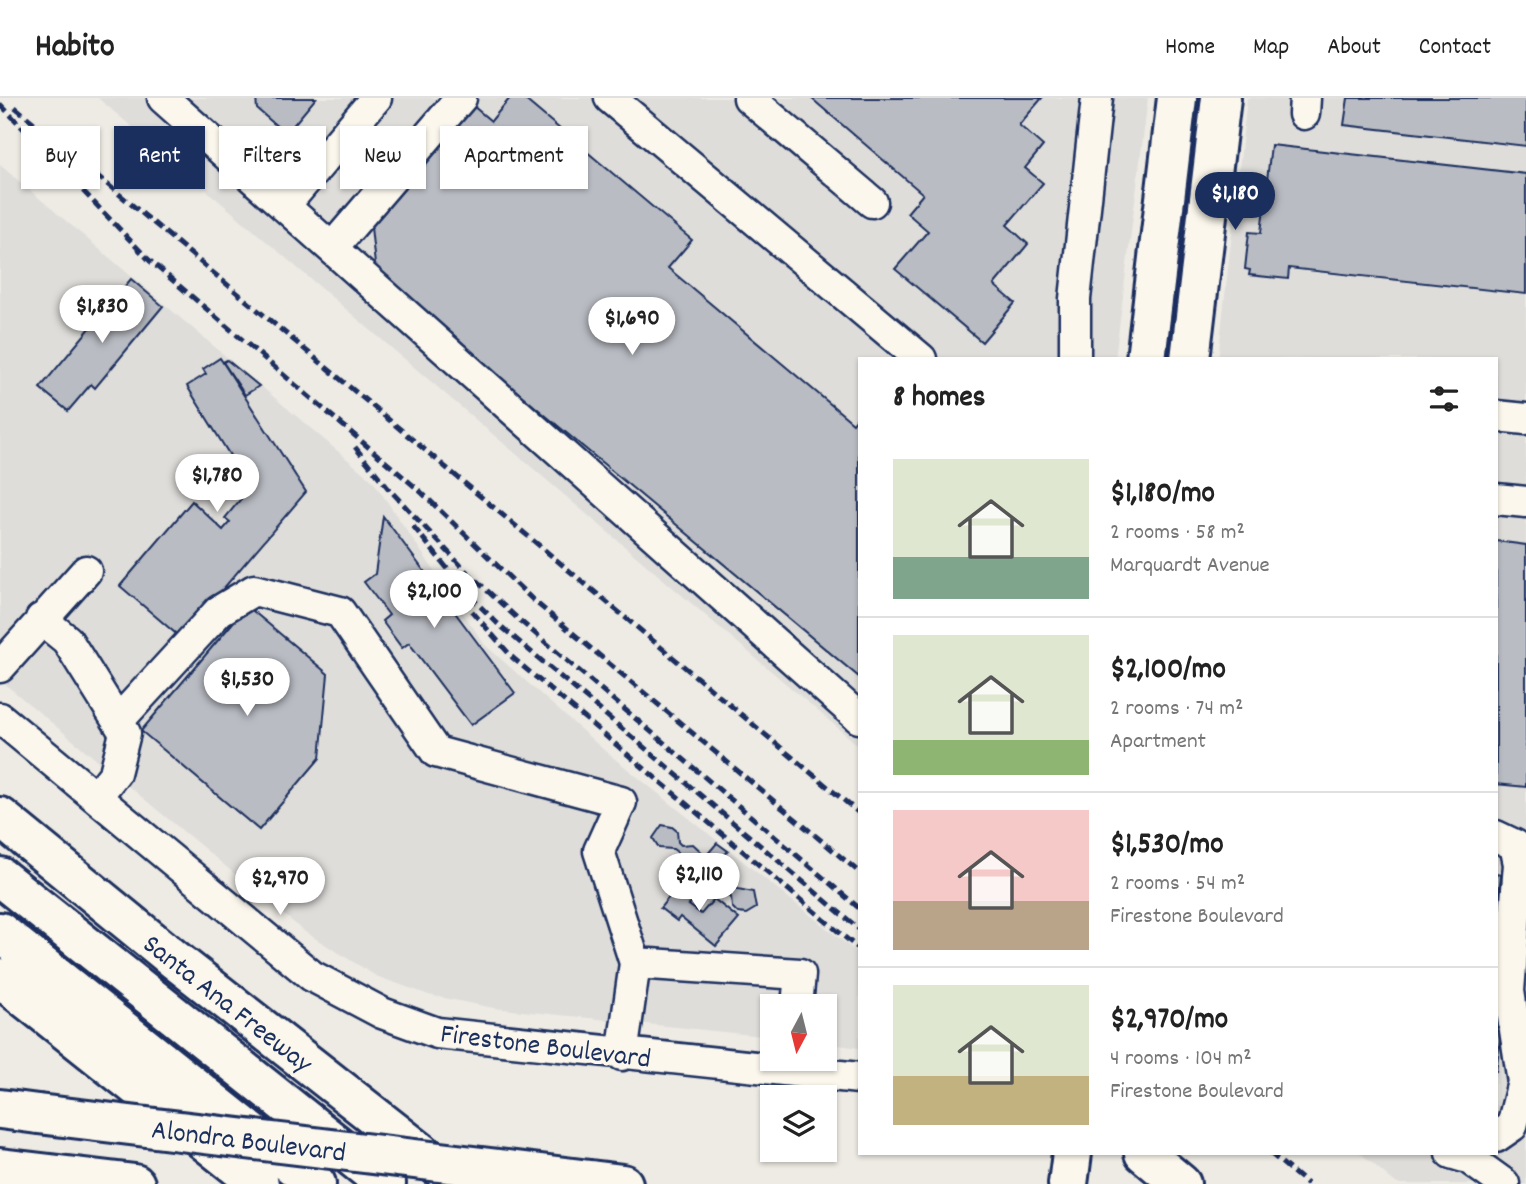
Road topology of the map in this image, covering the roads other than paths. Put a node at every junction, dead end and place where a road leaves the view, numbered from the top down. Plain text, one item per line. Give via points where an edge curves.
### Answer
1 (163, 98) edge
2 (376, 98) edge
3 (461, 98) edge
4 (610, 98) edge
5 (749, 98) edge
6 (1097, 98) edge
7 (1177, 98) edge
8 (1221, 98) edge
9 (872, 202) dead end
10 (284, 206) junction
11 (332, 248) junction
12 (918, 357) edge
13 (1075, 357) edge
14 (1146, 357) edge
15 (1189, 357) edge
16 (1498, 416) edge
17 (1526, 419) edge
18 (1498, 499) edge
19 (1526, 502) edge
20 (86, 571) dead end
21 (41, 619) junction
22 (0, 667) edge
23 (858, 717) edge
24 (0, 718) edge
25 (118, 721) junction
26 (96, 797) junction
27 (0, 817) edge
28 (1498, 837) edge
29 (0, 877) edge
30 (0, 932) edge
31 (635, 964) junction
32 (0, 978) edge
33 (798, 994) edge
34 (0, 1003) edge
35 (83, 1046) junction
36 (622, 1055) junction
37 (760, 1064) edge
38 (820, 1071) edge
39 (858, 1078) edge
40 (0, 1109) edge
41 (1498, 1136) edge
42 (1072, 1155) edge
43 (1146, 1155) edge
44 (1464, 1155) edge
45 (0, 1168) edge
46 (606, 1182) edge
47 (130, 1183) edge
48 (258, 1184) edge
49 (316, 1184) edge
50 (386, 1184) edge
51 (461, 1184) edge
52 (1068, 1184) edge
53 (1181, 1184) edge
54 (1504, 1184) edge

1 - 10 street
2 - 10 street
3 - 11 street
4 - 12 street
5 - 9 street
6 - 13 street via 1075,299
7 - 14 main road
8 - 15 main road
10 - 11 street
11 - 23 street
16 - 17 street
18 - 19 street
20 - 21 street
21 - 22 street
21 - 25 street via 67,640
24 - 26 street, Firestone Boulevard
25 - 26 street via 125,733 114,773
25 - 31 street via 219,611 254,590 340,612 436,752 621,802 599,850
26 - 36 street, Firestone Boulevard via 312,976 382,1013 437,1033
27 - 51 main road, Santa Ana Freeway
28 - 41 street via 1515,845 1519,864 1509,991 1523,1082 1512,1126
29 - 50 main road
30 - 49 main road
31 - 33 street via 800,974
31 - 36 street
32 - 35 main road
34 - 35 main road
35 - 48 main road
36 - 37 street, Firestone Boulevard
38 - 39 street, Firestone Boulevard
40 - 46 main road, Alondra Boulevard, bridge
42 - 52 main road
43 - 53 main road
44 - 54 street
45 - 47 main road

